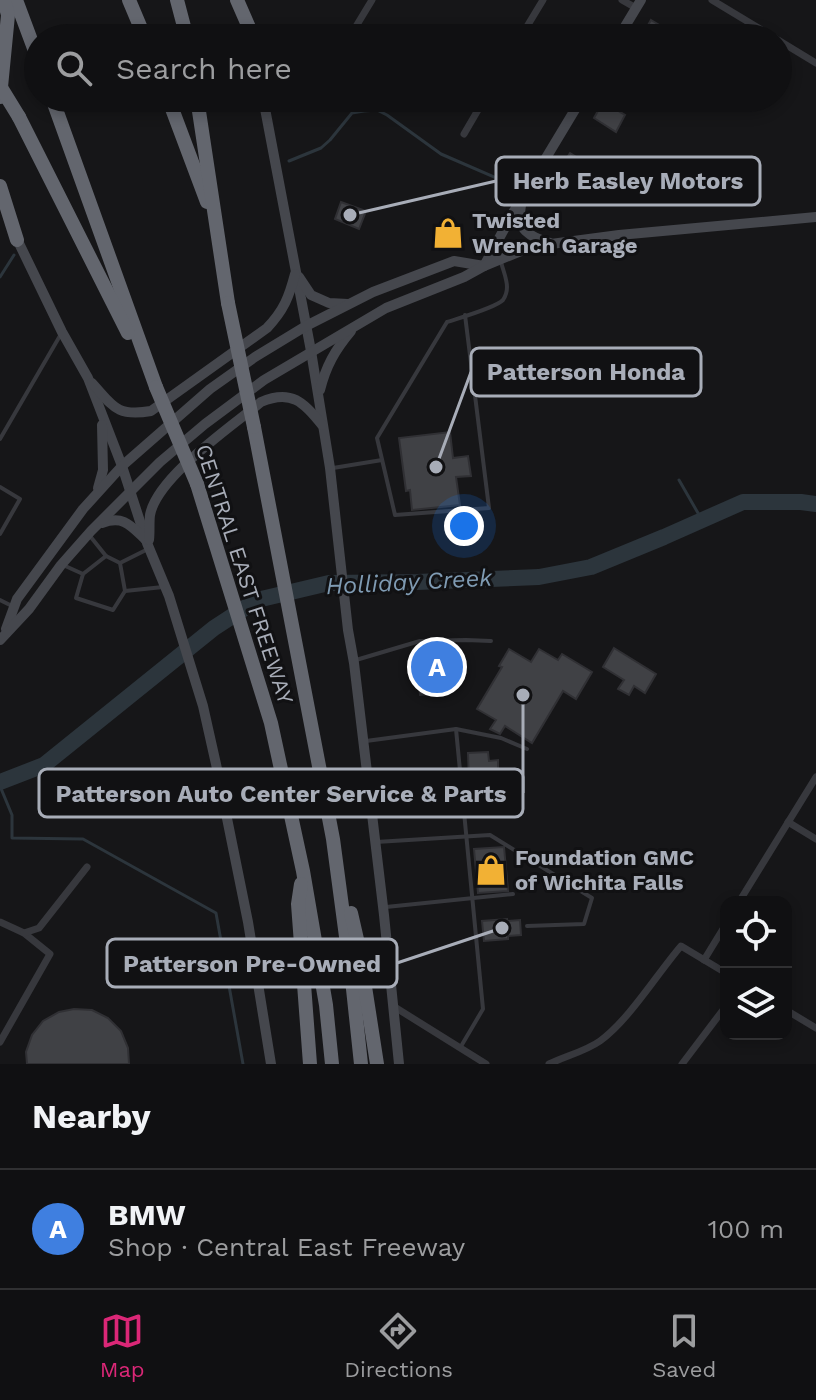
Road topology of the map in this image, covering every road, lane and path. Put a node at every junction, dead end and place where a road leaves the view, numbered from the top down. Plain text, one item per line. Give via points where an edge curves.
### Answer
1 (4, 0) edge
2 (16, 0) edge
3 (129, 0) edge
4 (177, 0) edge
5 (240, 0) edge
6 (372, 0) edge
7 (543, 0) edge
8 (622, 0) edge
9 (712, 0) edge
10 (638, 4) edge
11 (25, 24) edge
12 (139, 24) edge
13 (183, 24) edge
14 (248, 24) edge
15 (357, 24) edge
16 (528, 24) edge
17 (626, 24) edge
18 (752, 24) edge
19 (792, 48) edge
20 (816, 63) edge
21 (0, 86) edge
22 (0, 97) edge
23 (57, 112) edge
24 (173, 112) edge
25 (199, 112) edge
26 (266, 112) edge
27 (477, 112) edge
28 (574, 112) edge
29 (464, 134) dead end
30 (0, 186) edge
31 (523, 196) junction
32 (0, 209) edge
33 (816, 217) edge
34 (218, 233) junction
35 (17, 240) junction
36 (551, 244) junction
37 (501, 259) junction
38 (484, 266) junction
39 (296, 272) junction
40 (349, 304) junction
41 (465, 315) junction
42 (306, 326) junction
43 (355, 326) junction
44 (62, 332) junction
45 (311, 351) junction
46 (88, 378) junction
47 (156, 387) junction
48 (318, 396) junction
49 (102, 415) junction
50 (323, 427) junction
51 (0, 439) edge
52 (382, 460) junction
53 (122, 466) junction
54 (330, 468) junction
55 (0, 487) edge
56 (130, 491) junction
57 (96, 494) junction
58 (93, 530) junction
59 (1, 531) edge
60 (148, 544) junction
61 (106, 556) junction
62 (120, 563) junction
63 (61, 565) junction
64 (83, 574) junction
65 (125, 591) junction
66 (167, 592) junction
67 (0, 600) edge
68 (14, 607) junction
69 (2, 637) edge
70 (491, 641) dead end
71 (353, 661) junction
72 (456, 729) junction
73 (363, 742) junction
74 (527, 749) dead end
75 (816, 777) edge
76 (788, 822) junction
77 (466, 837) junction
78 (333, 839) junction
79 (816, 839) edge
80 (375, 842) junction
81 (87, 867) dead end
82 (303, 871) junction
83 (513, 894) dead end
84 (743, 896) edge
85 (472, 898) junction
86 (383, 907) junction
87 (0, 922) edge
88 (527, 926) dead end
89 (24, 933) junction
90 (720, 934) edge
91 (704, 960) junction
92 (720, 969) edge
93 (393, 1006) junction
94 (720, 1014) edge
95 (792, 1014) edge
96 (816, 1028) edge
97 (0, 1042) edge
98 (460, 1048) junction
99 (377, 1062) edge
100 (271, 1064) edge
101 (310, 1064) edge
102 (332, 1064) edge
103 (361, 1064) edge
104 (399, 1064) edge
105 (486, 1064) edge
106 (549, 1064) edge
107 (682, 1064) edge

1 - 22 highway via 8,15
2 - 11 highway
3 - 12 highway
4 - 13 highway
5 - 14 highway
6 - 15 street
7 - 16 street
8 - 10 street
9 - 18 street
10 - 17 main road
19 - 20 street
21 - 47 highway, CENTRAL EAST FREEWAY, bridge
23 - 47 highway
24 - 34 highway
25 - 34 highway, CENTRAL EAST FREEWAY
26 - 39 main road
27 - 29 street
28 - 31 main road
30 - 35 highway
31 - 36 main road via 522,226 528,235
31 - 38 main road
32 - 35 main road
33 - 36 main road
34 - 78 highway, CENTRAL EAST FREEWAY, bridge
35 - 44 main road
36 - 37 main road
37 - 38 main road
37 - 41 lane via 507,284 503,299
38 - 40 main road via 454,261
38 - 43 main road
39 - 40 main road via 311,295
39 - 42 main road
39 - 46 main road via 289,297 267,328 151,411 117,410
40 - 42 main road
41 - 52 lane via 447,322 377,438
41 - 52 lane via 489,508 395,515
42 - 45 main road
42 - 53 main road via 210,389
43 - 45 main road
43 - 48 main road via 335,350
44 - 46 main road
44 - 51 lane
45 - 48 main road
45 - 56 main road via 205,424
46 - 49 main road
47 - 82 highway, CENTRAL EAST FREEWAY, bridge via 197,484 254,667
48 - 50 main road
49 - 53 main road
49 - 57 main road via 103,470
50 - 54 main road
50 - 60 main road via 298,400 284,396 261,402 172,475 150,514
52 - 54 lane
53 - 56 main road
53 - 57 main road
54 - 71 main road
55 - 59 lane via 20,499
56 - 58 main road
56 - 60 main road
57 - 68 main road
58 - 60 main road via 114,519 126,522
58 - 61 lane
58 - 63 main road
60 - 62 lane
60 - 66 main road
61 - 62 lane
61 - 64 lane
62 - 65 lane
63 - 64 lane
63 - 69 main road
64 - 65 lane via 76,598 113,610
65 - 66 lane
66 - 100 main road via 203,706
67 - 68 lane
68 - 69 main road
70 - 71 lane via 420,641
71 - 73 main road
72 - 73 lane
72 - 74 lane
72 - 77 lane
73 - 80 main road
75 - 76 street
76 - 79 street
76 - 84 street
77 - 80 lane
77 - 85 lane
77 - 88 lane via 490,835 592,898 584,924
78 - 99 highway via 359,948
78 - 103 highway, CENTRAL EAST FREEWAY
80 - 86 main road
81 - 89 street via 39,928
82 - 101 highway via 298,904
82 - 102 highway, CENTRAL EAST FREEWAY
83 - 85 lane
85 - 86 lane
85 - 98 lane via 483,1009
86 - 93 main road
87 - 89 street
89 - 97 street via 50,954
90 - 91 street
91 - 92 street
91 - 106 street via 681,946 606,1036
93 - 98 street
93 - 104 main road
94 - 107 street
95 - 96 street
98 - 105 street

